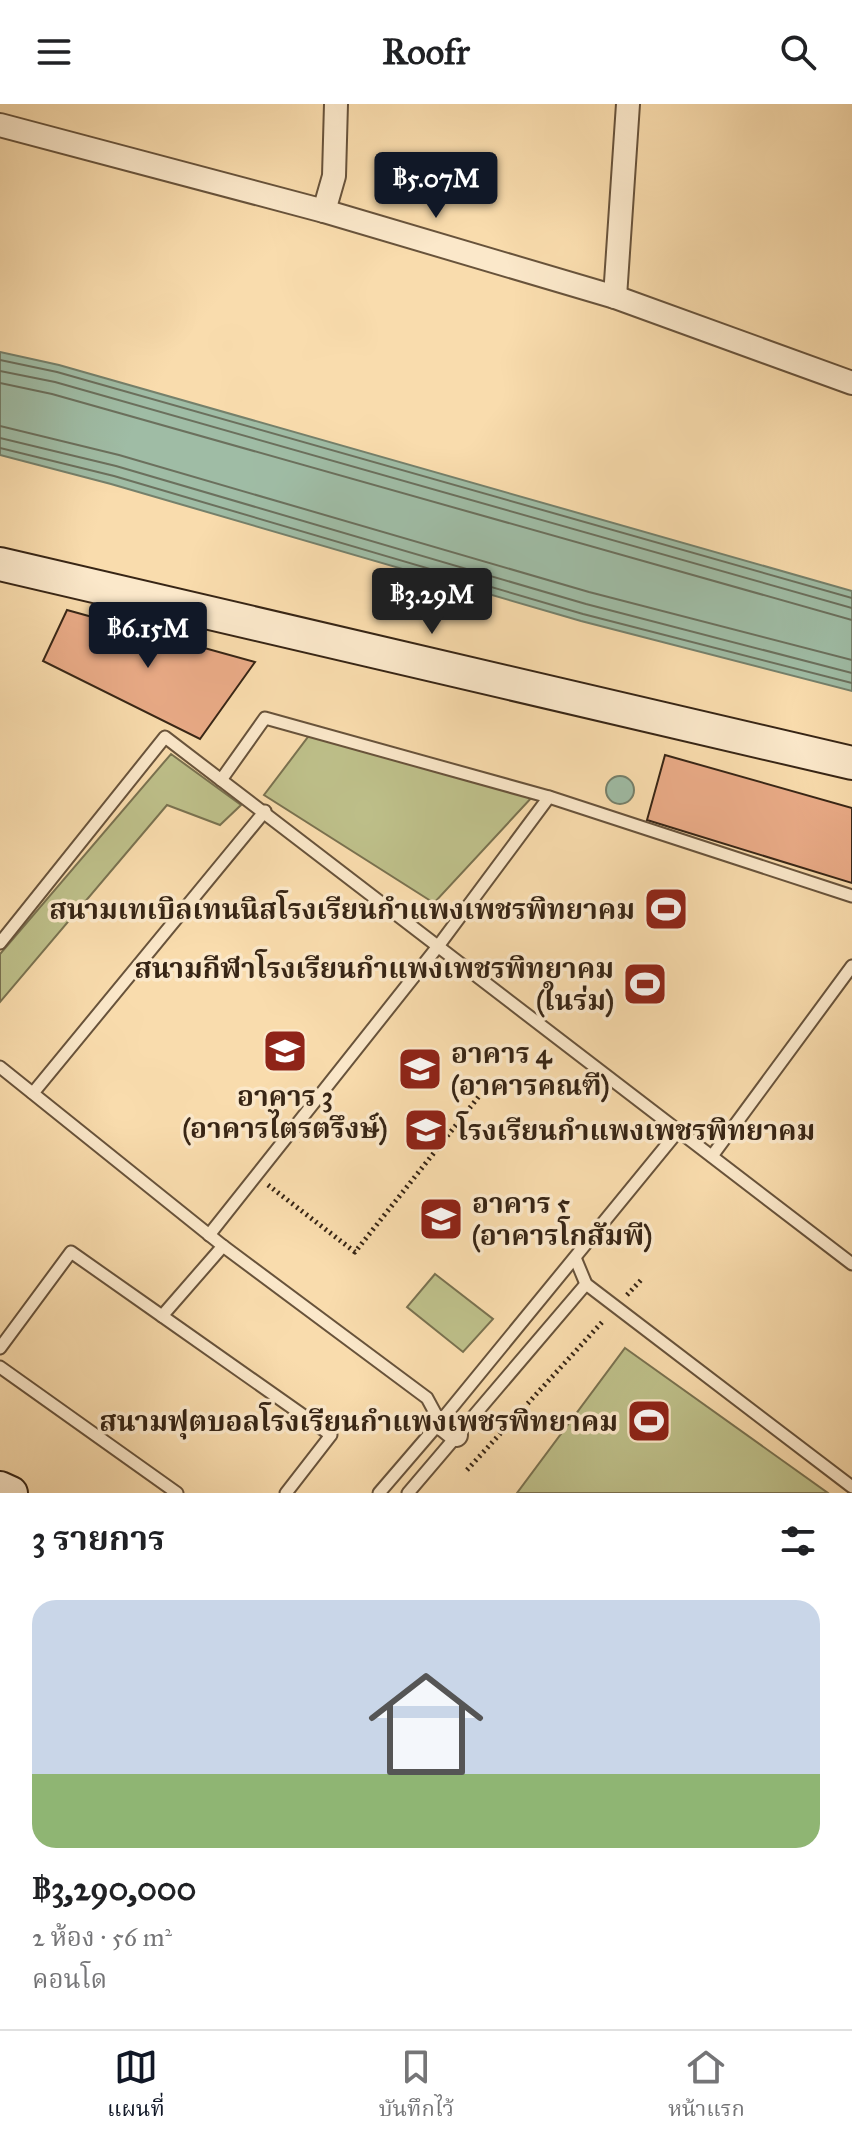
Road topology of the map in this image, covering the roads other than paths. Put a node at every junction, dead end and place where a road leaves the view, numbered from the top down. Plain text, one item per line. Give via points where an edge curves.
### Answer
1 (336, 104) edge
2 (628, 104) edge
3 (0, 125) edge
4 (324, 211) junction
5 (615, 297) junction
6 (852, 383) edge
7 (0, 564) edge
8 (852, 763) edge
9 (221, 780) junction
10 (549, 797) junction
11 (265, 811) junction
12 (852, 896) edge
13 (0, 943) edge
14 (439, 945) junction
15 (852, 966) edge
16 (0, 1067) edge
17 (33, 1093) junction
18 (679, 1130) junction
19 (712, 1156) junction
20 (209, 1235) junction
21 (223, 1246) junction
22 (576, 1260) junction
23 (852, 1264) edge
24 (586, 1284) junction
25 (162, 1316) junction
26 (0, 1348) edge
27 (0, 1367) edge
28 (448, 1428) junction
29 (852, 1487) edge
30 (0, 1488) edge
31 (11, 1493) edge
32 (177, 1493) edge
33 (286, 1493) edge
34 (379, 1493) edge
35 (408, 1493) edge

1 - 4 street via 334,176
2 - 5 street
3 - 4 street
4 - 5 street
5 - 6 street
7 - 8 street
9 - 10 lane via 265,718
9 - 11 lane
9 - 13 lane via 165,737
10 - 12 lane
10 - 14 lane
11 - 14 lane
11 - 17 lane
14 - 18 lane
14 - 20 lane
15 - 19 lane
16 - 17 lane
17 - 20 lane
18 - 19 lane
18 - 22 lane
19 - 23 lane
20 - 21 lane
21 - 25 lane
21 - 28 lane via 427,1398
22 - 24 lane
22 - 28 lane
24 - 28 lane
24 - 29 lane
25 - 26 lane via 71,1252
25 - 33 lane via 331,1435
27 - 32 lane
28 - 34 lane
28 - 35 lane
30 - 31 street

